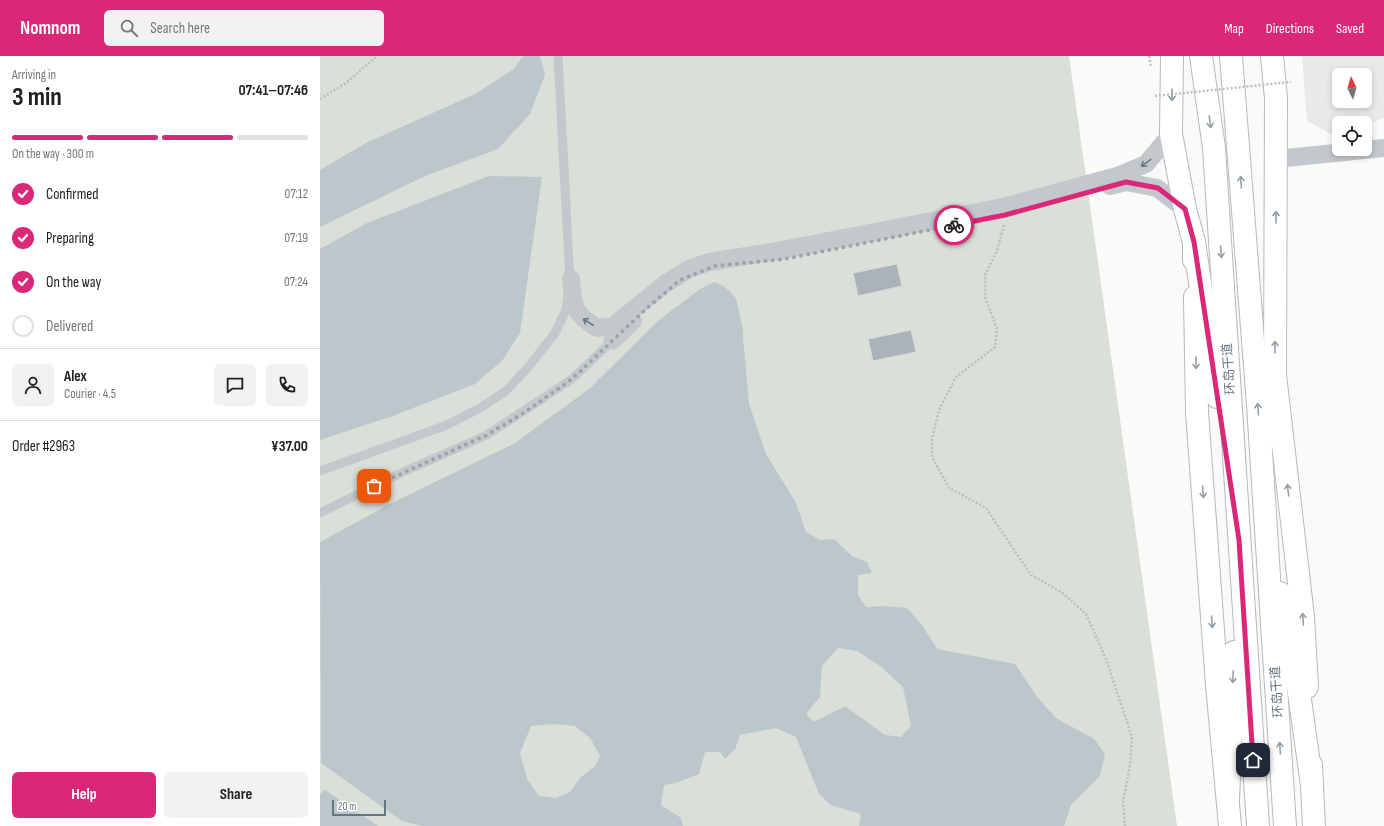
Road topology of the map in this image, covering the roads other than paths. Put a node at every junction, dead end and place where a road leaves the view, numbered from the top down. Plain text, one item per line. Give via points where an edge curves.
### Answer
1 (558, 56) edge
2 (1172, 56) edge
3 (1201, 56) edge
4 (1231, 56) edge
5 (1272, 56) edge
6 (1171, 134) junction
7 (1384, 148) edge
8 (1276, 159) junction
9 (1185, 209) junction
10 (1194, 242) junction
11 (570, 279) junction
12 (612, 341) joint
13 (1275, 375) junction
14 (320, 471) edge
15 (320, 513) edge
16 (1239, 540) junction
17 (1267, 544) junction
18 (1312, 785) junction
19 (1228, 800) junction
20 (1230, 826) edge
21 (1258, 826) edge
22 (1285, 826) edge
23 (1314, 826) edge

1 - 11 lane
2 -> 6 main road
3 -> 16 main road, 环岛干道 via 1214,148
17 -> 4 main road, 环岛干道
5 - 8 main road via 1276,98
6 - 9 main road
6 -> 11 street via 1146,164 1117,176 1004,207 709,262 665,284 612,326 597,328 574,309
7 - 8 street
13 -> 8 main road
9 - 10 main road
9 - 12 street via 1158,188 1126,182 1005,215 785,259 715,266 680,280
10 - 16 main road
10 -> 19 main road via 1197,412
11 - 14 lane via 566,310 554,333 506,391 447,425
12 - 15 lane via 572,379 487,435
13 - 17 main road
18 -> 13 main road via 1303,617
16 -> 19 main road
16 - 21 main road, 环岛干道
17 - 18 main road via 1291,636
22 -> 17 main road, 环岛干道
18 - 23 main road
19 - 20 main road

